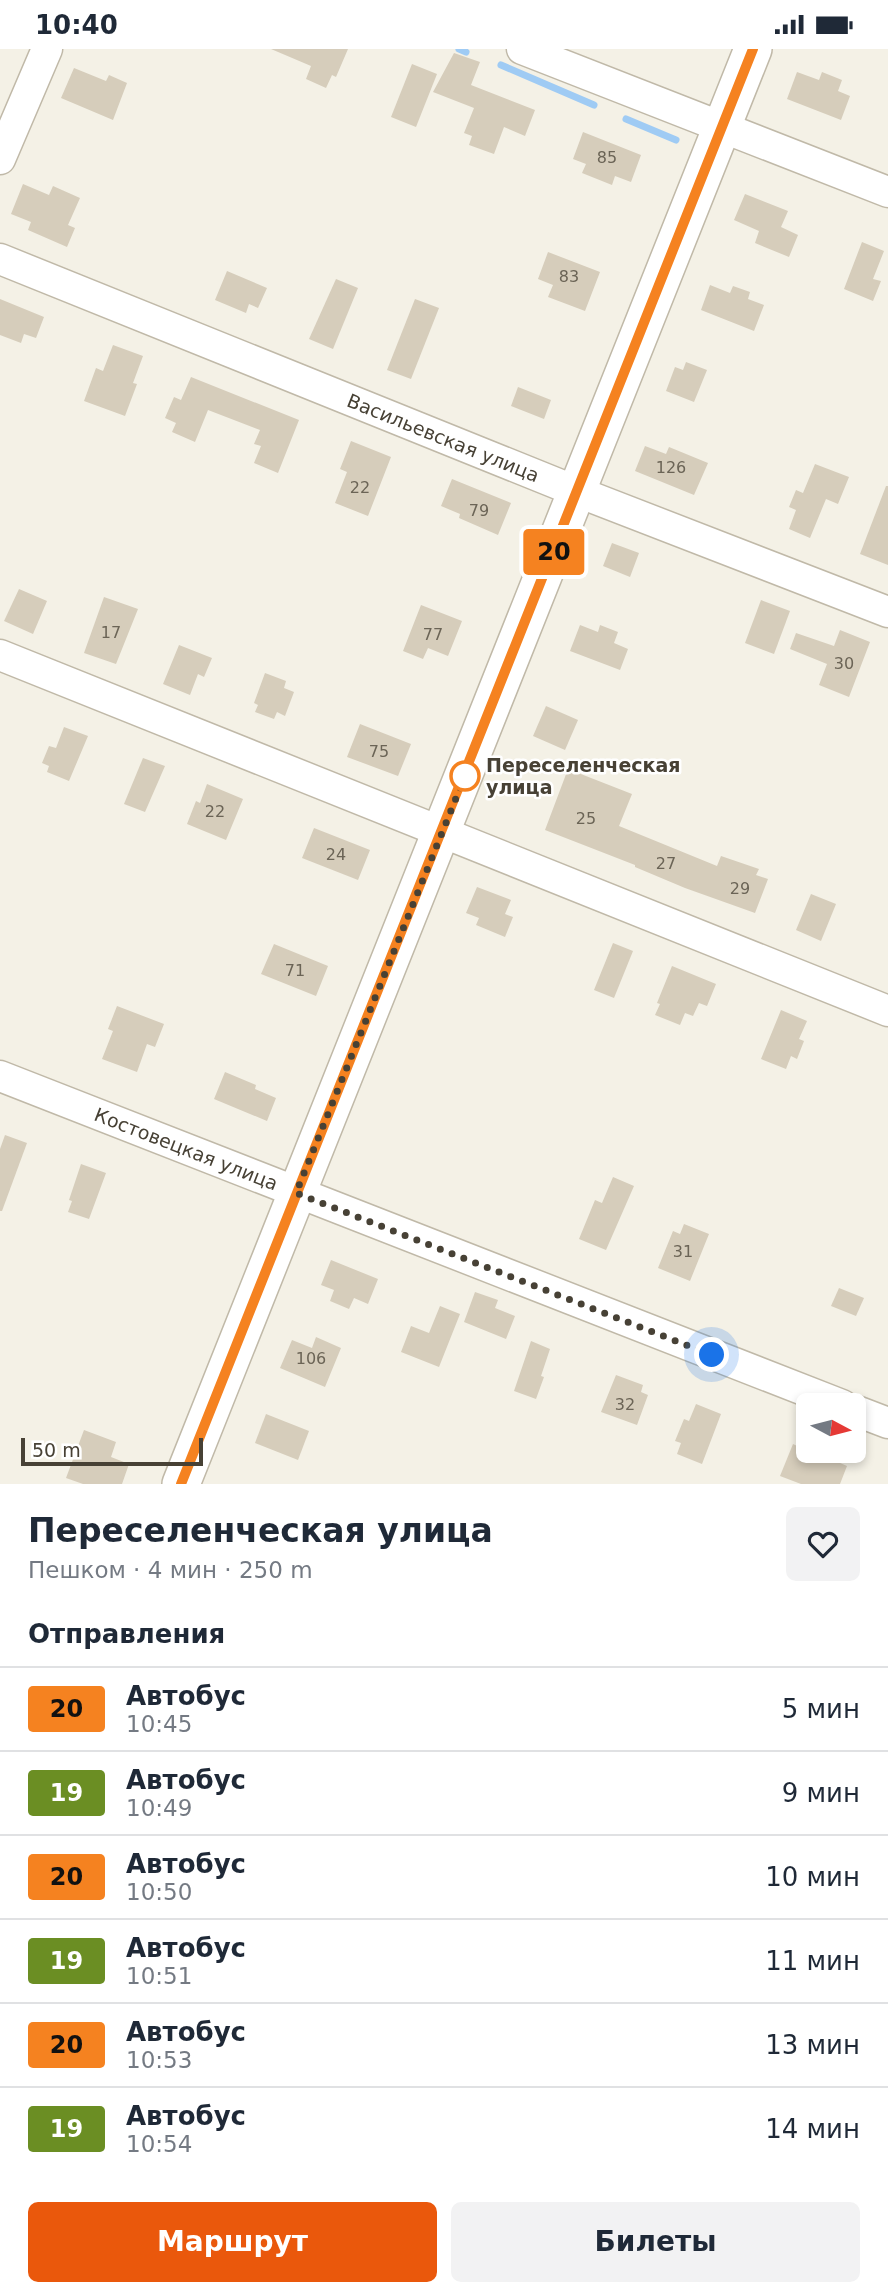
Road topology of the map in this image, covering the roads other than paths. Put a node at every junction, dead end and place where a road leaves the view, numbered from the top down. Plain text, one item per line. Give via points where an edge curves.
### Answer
1 (47, 49) edge
2 (522, 49) edge
3 (753, 49) edge
4 (722, 128) junction
5 (0, 159) edge
6 (888, 192) edge
7 (0, 259) edge
8 (578, 492) junction
9 (888, 612) edge
10 (0, 655) edge
11 (442, 834) junction
12 (888, 1011) edge
13 (0, 1076) edge
14 (296, 1193) junction
15 (811, 1393) edge
16 (866, 1415) edge
17 (888, 1423) edge
18 (181, 1484) edge

1 - 5 street
2 - 4 street
3 - 4 street
4 - 6 street
4 - 8 street
7 - 8 street, Васильевская улица
8 - 9 street, Васильевская улица
8 - 11 street
10 - 11 street
11 - 12 street
11 - 14 street
13 - 14 street, Костовецкая улица
14 - 15 street, Костовецкая улица
14 - 18 street
16 - 17 street

